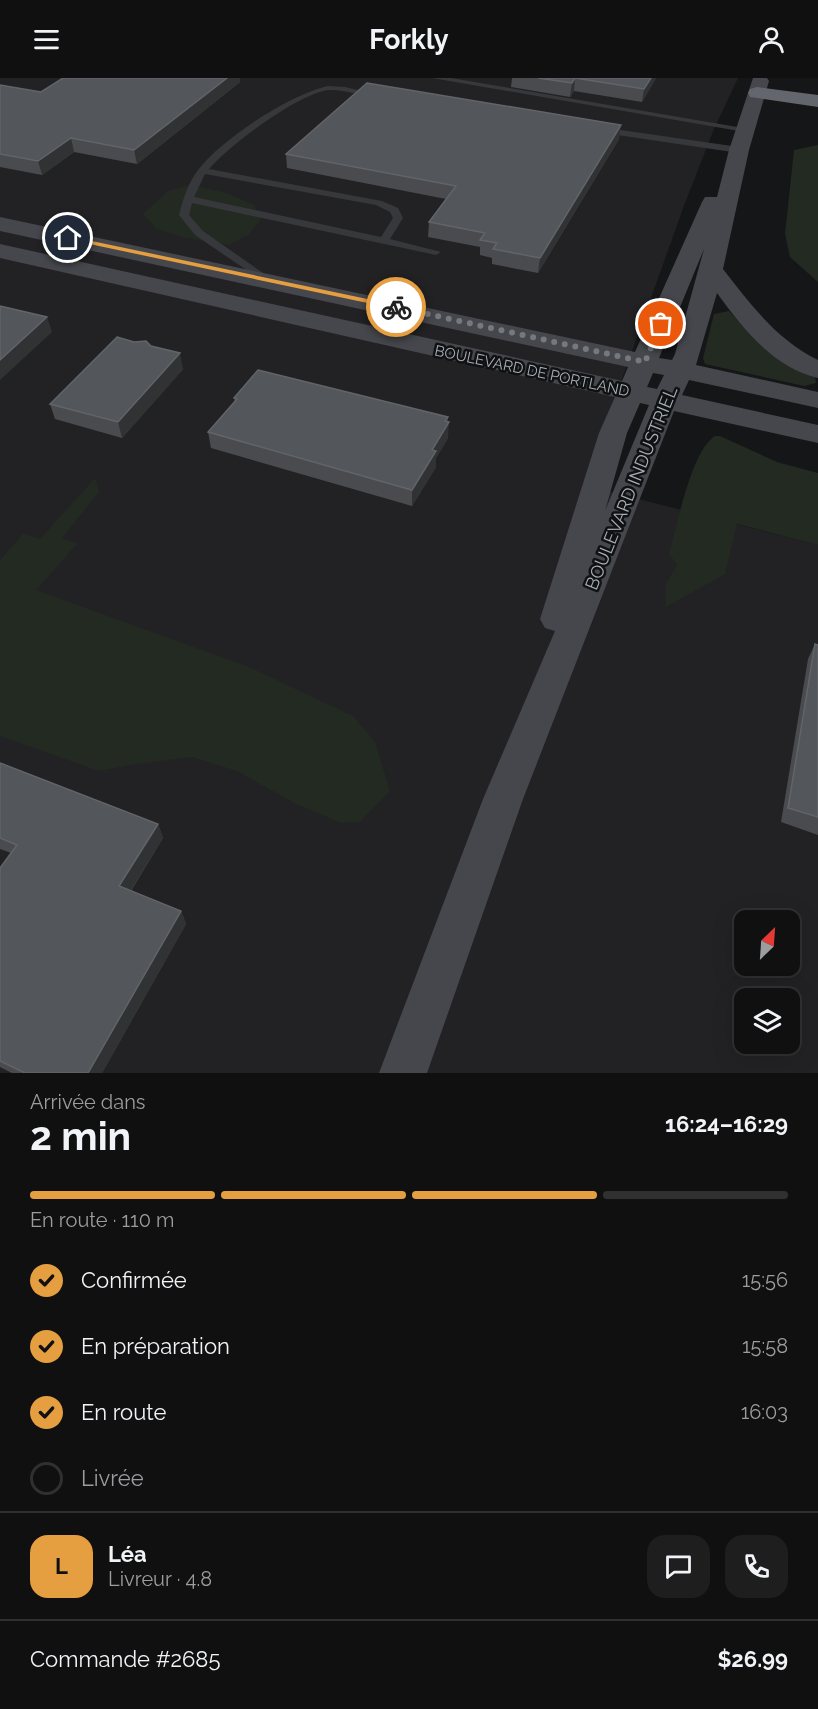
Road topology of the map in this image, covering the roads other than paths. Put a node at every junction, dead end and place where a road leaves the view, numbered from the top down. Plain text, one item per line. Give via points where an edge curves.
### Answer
1 (436, 78) edge
2 (759, 87) junction
3 (818, 88) edge
4 (387, 97) edge
5 (818, 101) edge
6 (586, 128) edge
7 (741, 141) junction
8 (202, 171) junction
9 (187, 199) junction
10 (0, 224) edge
11 (384, 241) junction
12 (0, 251) edge
13 (436, 252) dead end
14 (711, 269) junction
15 (267, 280) junction
16 (645, 362) junction
17 (679, 370) junction
18 (818, 370) edge
19 (630, 393) junction
20 (664, 400) junction
21 (818, 400) edge
22 (818, 434) edge
23 (503, 799) junction
24 (403, 1073) edge

1 - 7 lane
2 - 3 highway
2 - 5 highway
2 - 7 main road, BOULEVARD INDUSTRIEL
4 - 8 lane via 328,88 309,94 255,125
6 - 7 lane
7 - 14 main road, BOULEVARD INDUSTRIEL
7 - 16 main road, BOULEVARD INDUSTRIEL via 685,262
8 - 9 lane
8 - 11 lane via 380,203 394,210 398,218
9 - 11 lane
9 - 15 lane via 184,214 200,232
10 - 15 main road, BOULEVARD DE PORTLAND
11 - 13 lane
12 - 19 main road, BOULEVARD DE PORTLAND
14 - 17 main road, BOULEVARD INDUSTRIEL via 688,354
14 - 18 main road via 754,327 779,348
15 - 16 main road, BOULEVARD DE PORTLAND
16 - 17 main road, BOULEVARD DE PORTLAND
16 - 19 main road, BOULEVARD INDUSTRIEL
17 - 20 main road, BOULEVARD INDUSTRIEL
17 - 21 main road, BOULEVARD DE PORTLAND
19 - 20 main road, BOULEVARD DE PORTLAND
19 - 23 main road, BOULEVARD INDUSTRIEL via 613,433
20 - 22 main road, BOULEVARD DE PORTLAND
20 - 23 main road, BOULEVARD INDUSTRIEL
23 - 24 main road, BOULEVARD INDUSTRIEL

